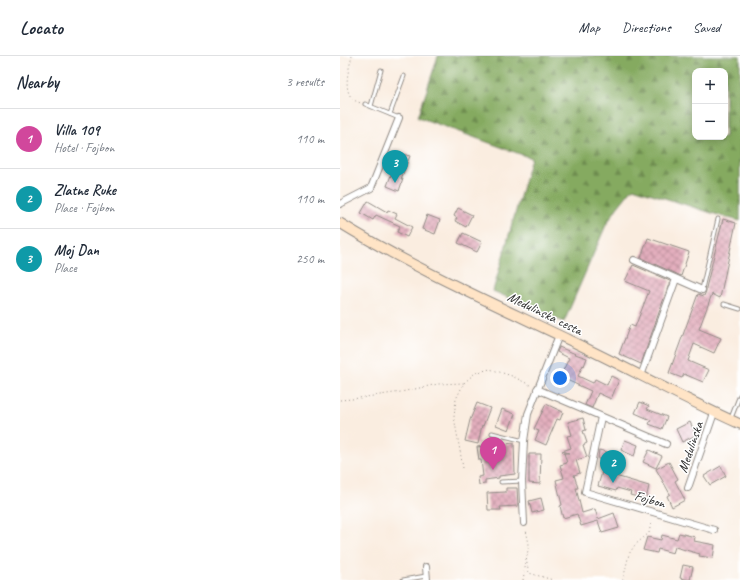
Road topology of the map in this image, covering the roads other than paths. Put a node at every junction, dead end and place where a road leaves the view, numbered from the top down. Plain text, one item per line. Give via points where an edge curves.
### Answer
1 (381, 70) dead end
2 (404, 76) dead end
3 (365, 104) road end
4 (371, 106) junction
5 (390, 114) junction
6 (399, 118) joint
7 (340, 204) edge
8 (718, 219) dead end
9 (340, 223) edge
10 (634, 260) dead end
11 (676, 279) junction
12 (702, 290) joint
13 (724, 304) dead end
14 (740, 309) edge
15 (559, 335) junction
16 (641, 376) junction
17 (538, 389) junction
18 (740, 395) edge
19 (714, 413) junction
20 (601, 416) junction
21 (730, 420) junction
22 (740, 424) edge
23 (492, 433) dead end
24 (524, 440) junction
25 (666, 444) dead end
26 (501, 482) dead end
27 (522, 482) junction
28 (688, 488) dead end
29 (524, 522) road end
30 (714, 530) dead end
31 (426, 567) dead end
32 (427, 578) edge
33 (403, 580) edge

1 - 4 lane
2 - 5 lane
3 - 4 lane
4 - 5 lane
5 - 6 lane
6 - 7 street via 371,188
8 - 12 lane
9 - 15 main road, Medulinska cesta via 430,273
10 - 11 street
11 - 12 street
11 - 16 street
13 - 14 lane
15 - 16 main road, Medulinska cesta
15 - 17 street
16 - 19 main road, Medulinska cesta
17 - 20 street
17 - 24 street via 528,414
18 - 21 lane
19 - 21 main road, Medulinska cesta
19 - 28 street, Medulinska
20 - 25 street
20 - 30 street, Fojbon via 585,492
21 - 22 main road, Medulinska cesta
23 - 24 lane
24 - 27 street
26 - 27 lane
27 - 29 street
31 - 32 street
32 - 33 lane

